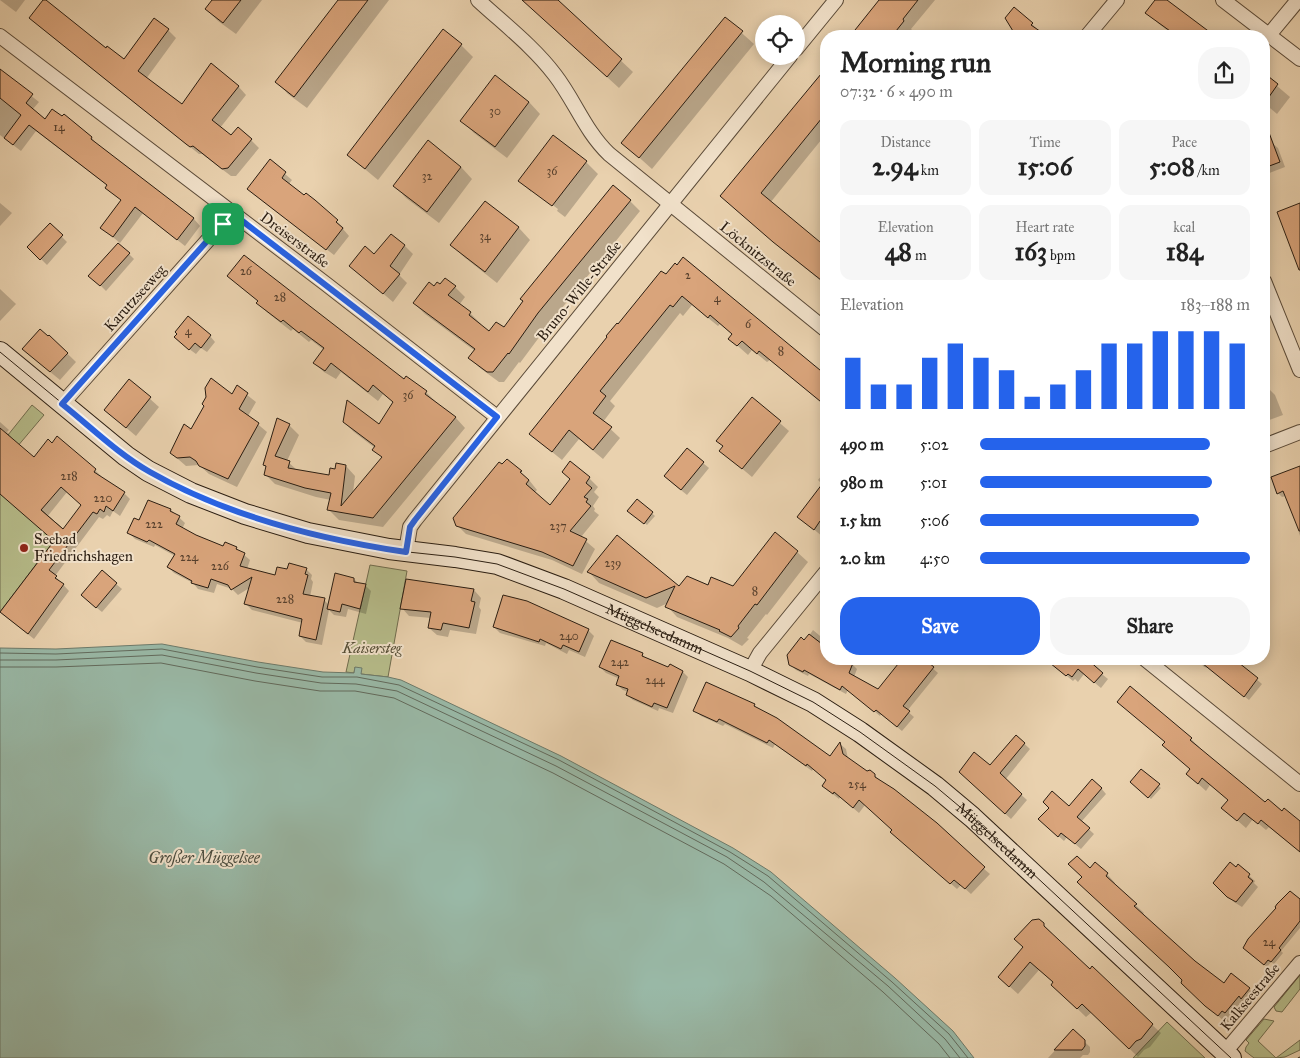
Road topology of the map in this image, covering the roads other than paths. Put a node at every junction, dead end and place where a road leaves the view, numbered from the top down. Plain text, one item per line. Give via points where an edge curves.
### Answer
1 (478, 0) edge
2 (836, 0) edge
3 (1117, 0) edge
4 (1222, 0) edge
5 (1298, 0) edge
6 (1092, 30) edge
7 (1262, 30) edge
8 (1270, 34) edge
9 (0, 36) edge
10 (1270, 36) edge
11 (805, 38) edge
12 (1300, 59) edge
13 (783, 65) edge
14 (670, 203) junction
15 (232, 213) junction
16 (1270, 296) edge
17 (820, 325) edge
18 (0, 352) edge
19 (1300, 370) edge
20 (62, 404) junction
21 (497, 417) junction
22 (1300, 432) edge
23 (1270, 444) edge
24 (406, 552) junction
25 (820, 579) edge
26 (1152, 665) edge
27 (750, 671) junction
28 (1300, 784) edge
29 (1300, 963) edge
30 (1228, 1055) edge

1 - 14 street, Löcknitzstraße via 542,59 598,143
2 - 11 street
3 - 6 street
4 - 7 street
5 - 8 street
9 - 15 street, Dreiserstraße
10 - 12 street
13 - 14 street, Bruno-Wille-Straße
14 - 17 street, Löcknitzstraße
14 - 21 street, Bruno-Wille-Straße
15 - 20 street, Karutzseeweg
15 - 21 street, Dreiserstraße
16 - 19 street
18 - 20 main road, Müggelseedamm
20 - 24 main road, Müggelseedamm via 126,456 191,493 308,533
21 - 24 street, Bruno-Wille-Straße via 410,527
22 - 23 street
24 - 27 main road, Müggelseedamm via 455,556 497,564 529,575
25 - 27 street via 757,656
26 - 28 street
27 - 30 main road, Müggelseedamm via 813,702 935,786
29 - 30 street, Kalkseestraße

